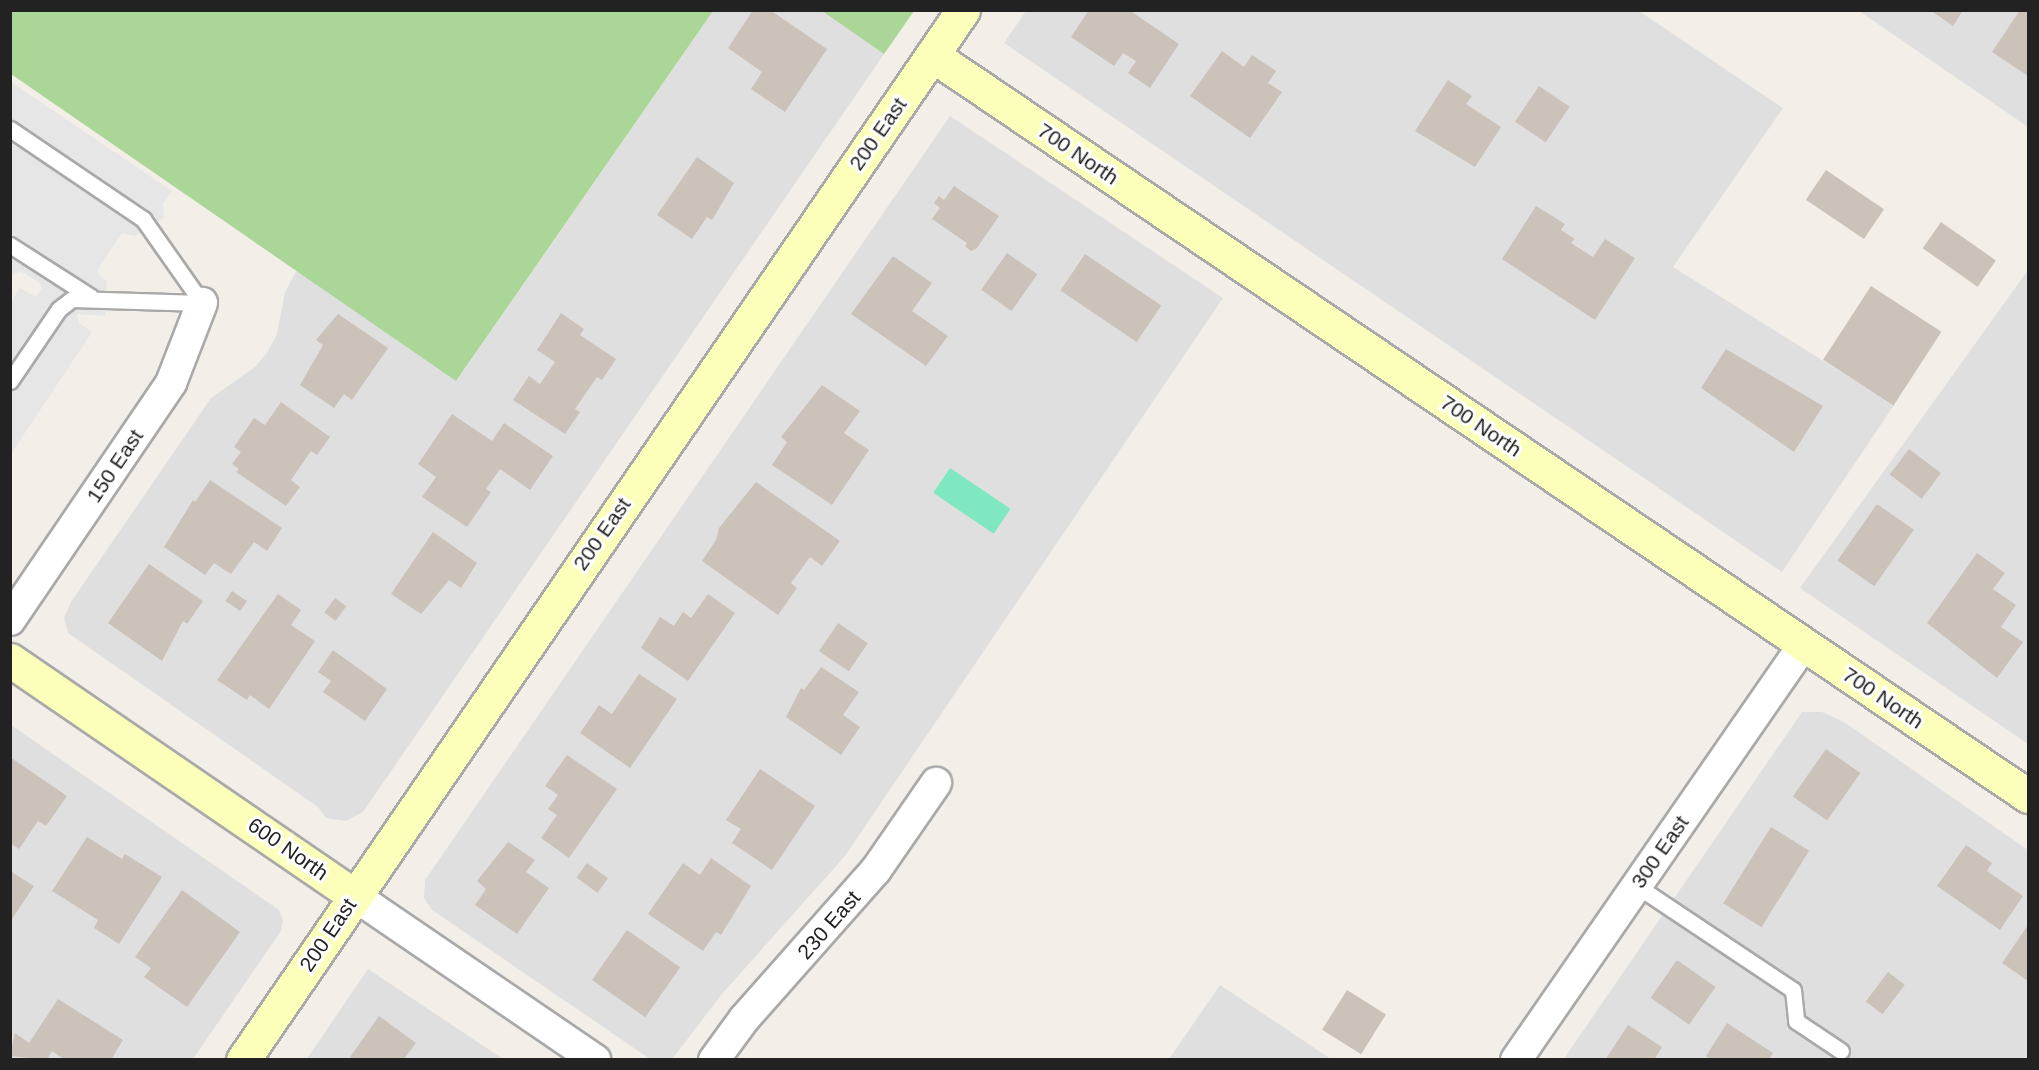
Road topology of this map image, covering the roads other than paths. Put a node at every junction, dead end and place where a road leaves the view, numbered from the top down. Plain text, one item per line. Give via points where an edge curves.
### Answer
1 (963, 10) edge
2 (932, 55) junction
3 (10, 129) edge
4 (10, 245) edge
5 (91, 297) junction
6 (202, 303) junction
7 (10, 381) edge
8 (10, 620) edge
9 (1804, 644) junction
10 (10, 660) edge
11 (936, 783) dead end
12 (2028, 796) edge
13 (1637, 886) junction
14 (355, 896) junction
15 (1841, 1051) dead end
16 (243, 1059) edge
17 (595, 1059) edge
18 (714, 1059) edge
19 (1516, 1059) edge

1 - 2 street, 200 East
2 - 9 street, 700 North
2 - 14 street, 200 East
3 - 6 lane via 143,219
4 - 5 lane
5 - 6 lane
5 - 7 lane via 72,298 59,309
6 - 8 street, 150 East via 171,383
9 - 12 street, 700 North
9 - 13 street, 300 East
10 - 14 street, 600 North
11 - 18 street, 230 East via 876,870 744,1019
13 - 15 lane via 1793,990 1796,1020
13 - 19 street, 300 East
14 - 16 street, 200 East
14 - 17 street, 600 North

